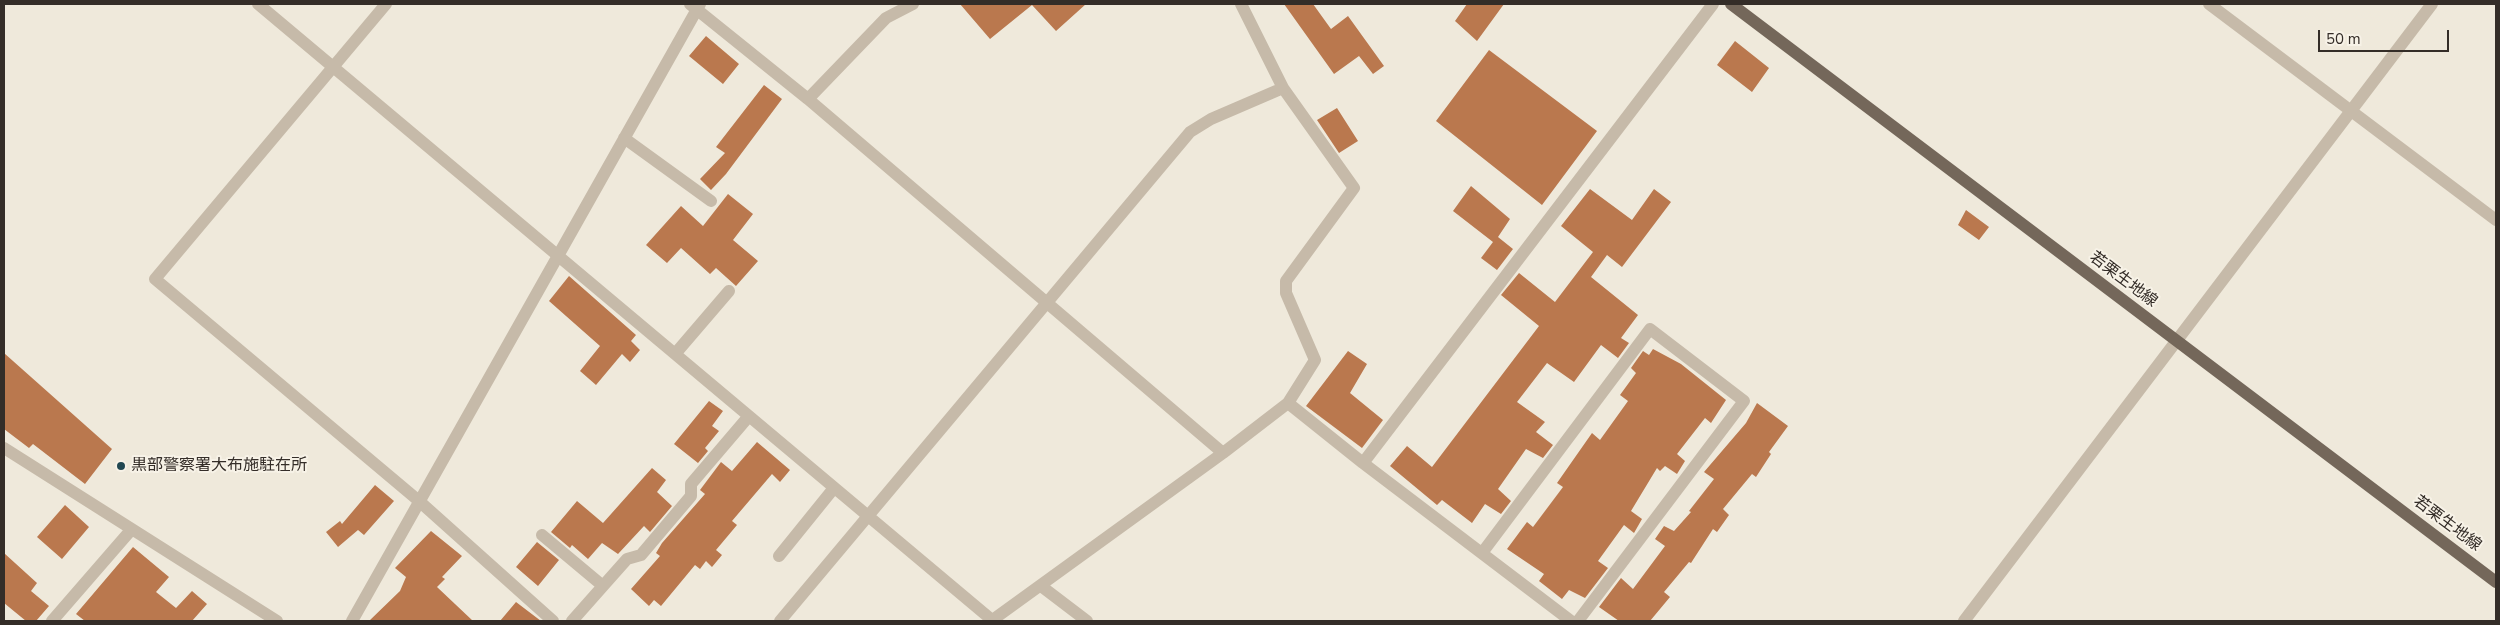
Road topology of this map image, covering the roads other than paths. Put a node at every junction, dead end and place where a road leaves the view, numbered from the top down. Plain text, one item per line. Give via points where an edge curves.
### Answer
1 (258, 4) edge
2 (386, 4) edge
3 (913, 4) edge
4 (1241, 4) edge
5 (1712, 4) edge
6 (1731, 4) edge
7 (2209, 4) edge
8 (2432, 4) edge
9 (695, 6) edge
10 (332, 66) junction
11 (1283, 88) junction
12 (808, 99) junction
13 (2351, 111) junction
14 (624, 138) junction
15 (711, 201) dead end
16 (2496, 220) edge
17 (558, 255) junction
18 (729, 291) dead end
19 (1047, 303) junction
20 (2176, 341) junction
21 (675, 354) junction
22 (1288, 402) junction
23 (749, 416) junction
24 (4, 448) edge
25 (1223, 453) junction
26 (1363, 463) junction
27 (834, 488) junction
28 (419, 501) junction
29 (868, 516) junction
30 (131, 530) junction
31 (542, 535) dead end
32 (1482, 553) junction
33 (779, 556) dead end
34 (2496, 582) edge
35 (602, 586) junction
36 (1041, 586) junction
37 (52, 621) edge
38 (277, 621) edge
39 (352, 621) edge
40 (553, 621) edge
41 (572, 621) edge
42 (780, 621) edge
43 (991, 621) edge
44 (1087, 621) edge
45 (1571, 621) edge
46 (1578, 621) edge
47 (1964, 621) edge

1 - 10 street
2 - 10 street
3 - 12 street via 886,18
4 - 11 street
5 - 26 street
6 - 20 main road, 若栗生地線
7 - 13 street
8 - 13 street
9 - 12 street
9 - 14 street
10 - 17 street
10 - 28 street via 155,279
11 - 19 street via 1211,118 1190,132
11 - 22 street via 1354,188 1286,281 1286,293 1315,360
12 - 19 street
13 - 16 street
13 - 20 street
14 - 15 street
14 - 17 street
17 - 21 street
17 - 28 street
18 - 21 street
19 - 25 street
19 - 29 street
20 - 34 main road, 若栗生地線
20 - 47 street
21 - 23 street
22 - 25 street
22 - 26 street
23 - 27 street
23 - 35 street via 691,484 692,496 642,555 627,559
24 - 30 street
25 - 36 street
26 - 32 street
27 - 29 street
27 - 33 street
28 - 39 street
28 - 40 street
29 - 42 street
29 - 43 street
30 - 37 street
30 - 38 street
31 - 35 street
32 - 45 street
32 - 46 street via 1650,329 1744,401
35 - 41 street
36 - 43 street
36 - 44 street

